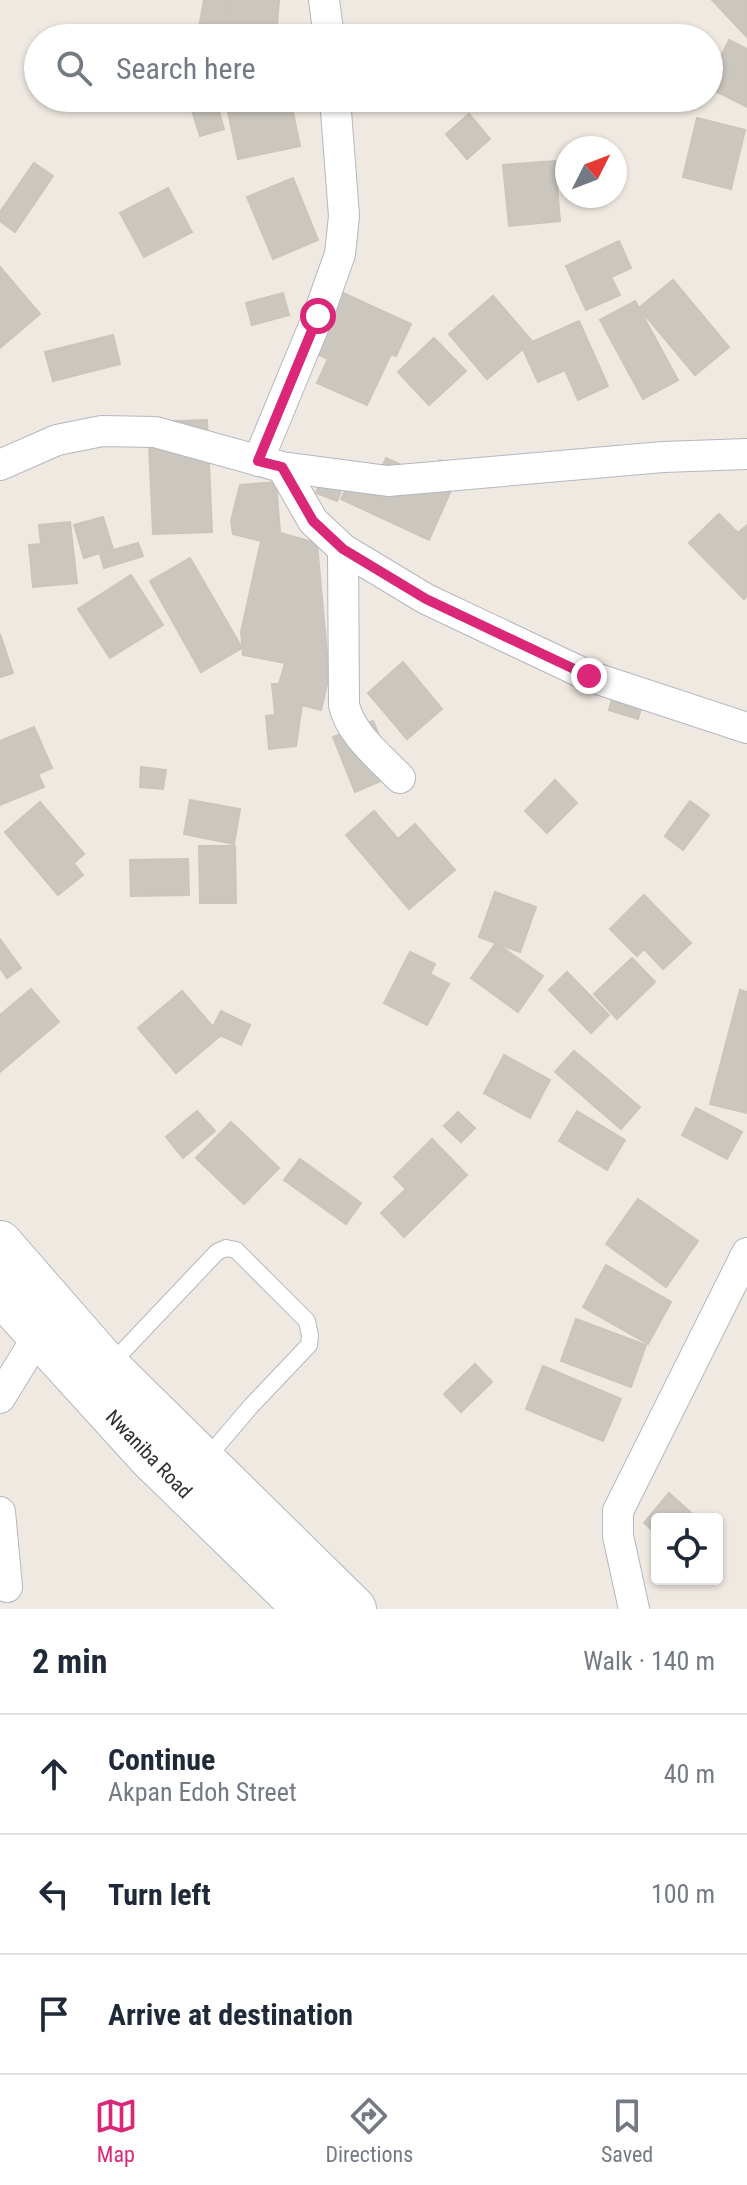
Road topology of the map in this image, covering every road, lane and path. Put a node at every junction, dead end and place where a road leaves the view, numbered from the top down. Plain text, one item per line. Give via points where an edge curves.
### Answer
1 (324, 0) edge
2 (327, 24) edge
3 (336, 112) edge
4 (747, 454) edge
5 (270, 464) junction
6 (0, 465) edge
7 (343, 549) junction
8 (747, 728) edge
9 (400, 778) dead end
10 (0, 1243) edge
11 (743, 1271) edge
12 (0, 1292) edge
13 (38, 1336) junction
14 (108, 1367) junction
15 (0, 1398) edge
16 (204, 1462) junction
17 (0, 1512) edge
18 (7, 1587) dead end
19 (306, 1609) edge
20 (354, 1609) edge
21 (634, 1609) edge

1 - 2 street
3 - 5 street via 344,216 340,254
4 - 5 street via 388,481
5 - 6 street via 155,432 102,431 57,440
5 - 7 street via 313,521
7 - 8 street via 426,599 589,676
7 - 9 street via 347,715 356,732
10 - 14 main road
11 - 21 street via 618,1511 618,1536
12 - 13 main road, Nwaniba Road
13 - 15 street
13 - 19 main road, Nwaniba Road via 150,1457
14 - 16 main road
14 - 16 lane via 217,1252 236,1250 307,1321 309,1345
16 - 20 main road
17 - 18 street

